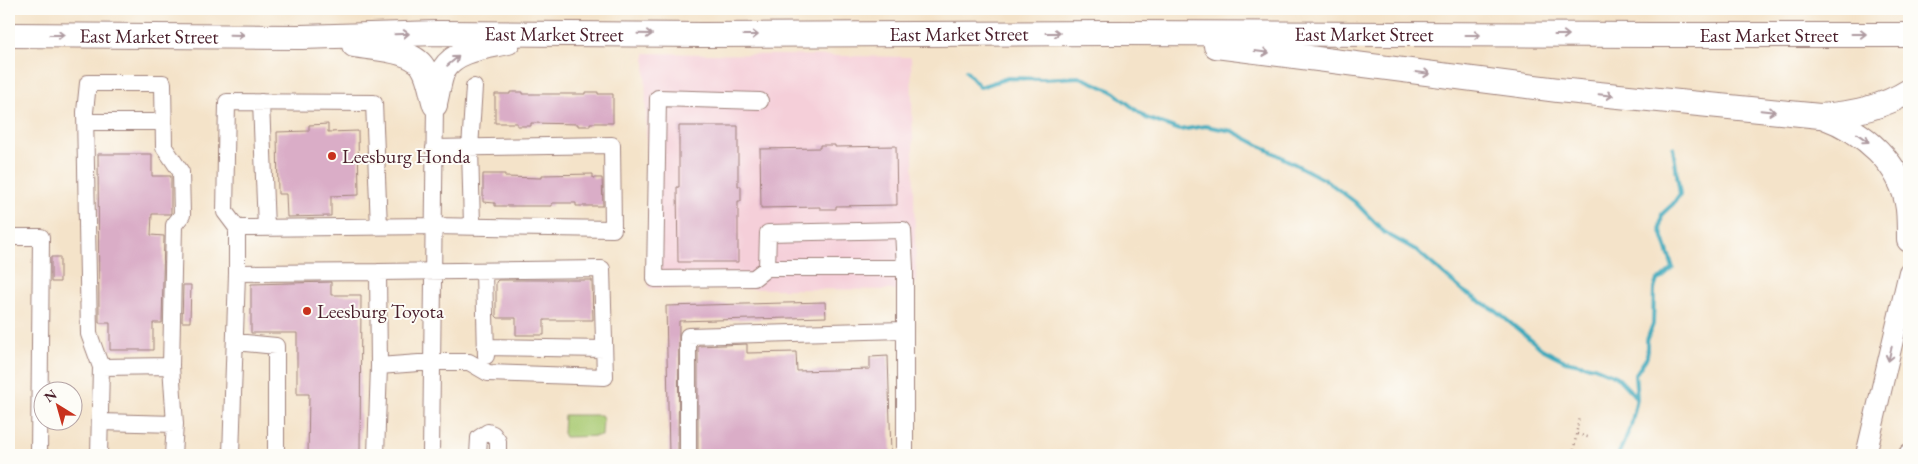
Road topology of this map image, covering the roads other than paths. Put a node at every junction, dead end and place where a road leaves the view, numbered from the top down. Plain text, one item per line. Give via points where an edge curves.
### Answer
1 (544, 33) junction
2 (1110, 33) junction
3 (9, 34) edge
4 (1909, 34) edge
5 (301, 36) junction
6 (474, 87) dead end
7 (1909, 91) edge
8 (261, 102) junction
9 (760, 102) dead end
10 (435, 105) junction
11 (1820, 116) junction
12 (86, 122) junction
13 (163, 122) junction
14 (434, 148) junction
15 (470, 148) junction
16 (433, 226) junction
17 (472, 226) junction
18 (379, 227) junction
19 (237, 228) junction
20 (266, 228) junction
21 (9, 237) edge
22 (1909, 240) edge
23 (767, 268) junction
24 (904, 268) junction
25 (432, 271) junction
26 (484, 271) junction
27 (237, 272) junction
28 (378, 272) junction
29 (1909, 272) edge
30 (904, 330) junction
31 (235, 342) junction
32 (485, 347) junction
33 (604, 349) junction
34 (432, 362) junction
35 (171, 366) junction
36 (379, 366) junction
37 (101, 367) junction
38 (488, 373) junction
39 (100, 422) junction
40 (175, 424) junction
41 (39, 455) edge
42 (99, 455) edge
43 (173, 455) edge
44 (231, 455) edge
45 (276, 455) edge
46 (376, 455) edge
47 (431, 455) edge
48 (478, 455) edge
49 (498, 455) edge
50 (688, 455) edge
51 (905, 455) edge
52 (1866, 455) edge

1 -> 2 highway, East Market Street
5 -> 1 highway, East Market Street
10 -> 1 highway via 445,68 460,56
2 -> 4 highway, East Market Street
2 -> 11 highway via 1558,90
3 -> 5 highway, East Market Street
5 - 10 highway via 411,57 425,70
6 - 15 street
7 - 11 highway via 1883,105
8 - 18 street via 374,103
8 - 19 street via 227,102 224,212
8 - 20 street
9 - 23 street via 658,98 655,280 754,278
10 - 14 street
11 -> 22 highway via 1851,129 1886,158 1907,207
12 - 13 street
12 - 13 street via 88,84 126,83 162,83
12 - 37 street via 89,334
13 - 35 street via 164,147 181,172 182,215 174,224
14 - 15 street
14 - 16 street
15 - 17 street
15 - 17 street via 612,145 613,229
16 - 17 street
16 - 18 street
16 - 25 street
18 - 20 street
19 - 20 street
19 - 27 street
21 - 41 street via 41,237
23 - 24 street
23 - 24 street via 768,233 903,230
24 - 30 street
25 - 26 street
25 - 28 street
25 - 34 street
26 - 32 street
26 - 33 street via 602,269
27 - 28 street
27 - 31 street
28 - 36 street
29 -> 52 main road
30 - 50 street via 688,336
30 - 51 street
31 - 44 street
31 - 45 street via 276,346
32 - 33 street
32 - 38 street
33 - 38 street via 605,376
34 - 36 street
34 - 38 street via 469,362
34 - 47 street
35 - 37 street
35 - 40 street
36 - 46 street
37 - 39 street
39 - 40 street
39 - 42 street
40 - 43 street
48 - 49 street via 480,438 488,432 498,442

